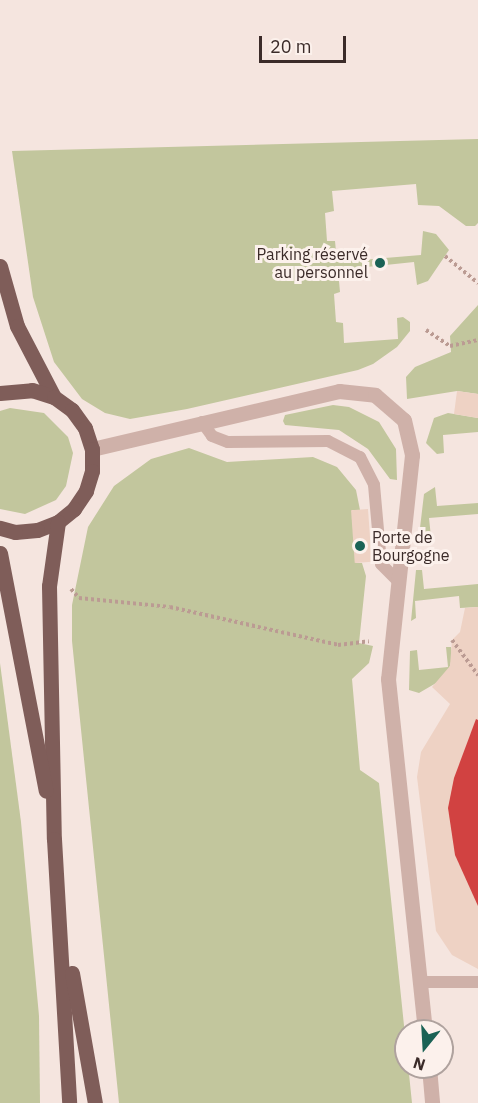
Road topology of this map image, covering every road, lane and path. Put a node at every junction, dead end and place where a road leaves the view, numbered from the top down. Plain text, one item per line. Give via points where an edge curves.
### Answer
1 (446, 256) dead end
2 (0, 266) edge
3 (478, 283) edge
4 (426, 330) dead end
5 (478, 340) edge
6 (0, 393) edge
7 (54, 397) junction
8 (202, 422) junction
9 (92, 449) junction
10 (58, 522) junction
11 (0, 528) edge
12 (0, 553) edge
13 (399, 582) junction
14 (49, 586) junction
15 (372, 639) dead end
16 (452, 640) dead end
17 (478, 675) edge
18 (54, 839) junction
19 (62, 914) junction
20 (421, 981) junction
21 (478, 982) edge
22 (424, 1019) edge
23 (430, 1079) edge
24 (69, 1103) edge
25 (95, 1103) edge
26 (432, 1103) edge

1 - 3 path
2 - 7 main road via 17,326
4 - 5 path via 450,346
6 - 7 main road via 32,390
7 - 9 main road via 72,410 85,428
8 - 9 street
8 - 13 lane via 212,436 228,442 328,441 360,457 374,485 381,564
8 - 13 street via 339,391 375,395 392,407 409,433 412,455
9 - 10 main road via 92,471 86,491 74,509
10 - 11 main road via 37,530 15,532
10 - 14 main road
12 - 18 main road
13 - 20 street via 388,679
14 - 15 path via 70,588 79,598 170,607 338,645
14 - 18 main road
16 - 17 path
18 - 19 main road
19 - 24 main road
19 - 25 main road
20 - 21 lane
20 - 22 street
23 - 26 street

